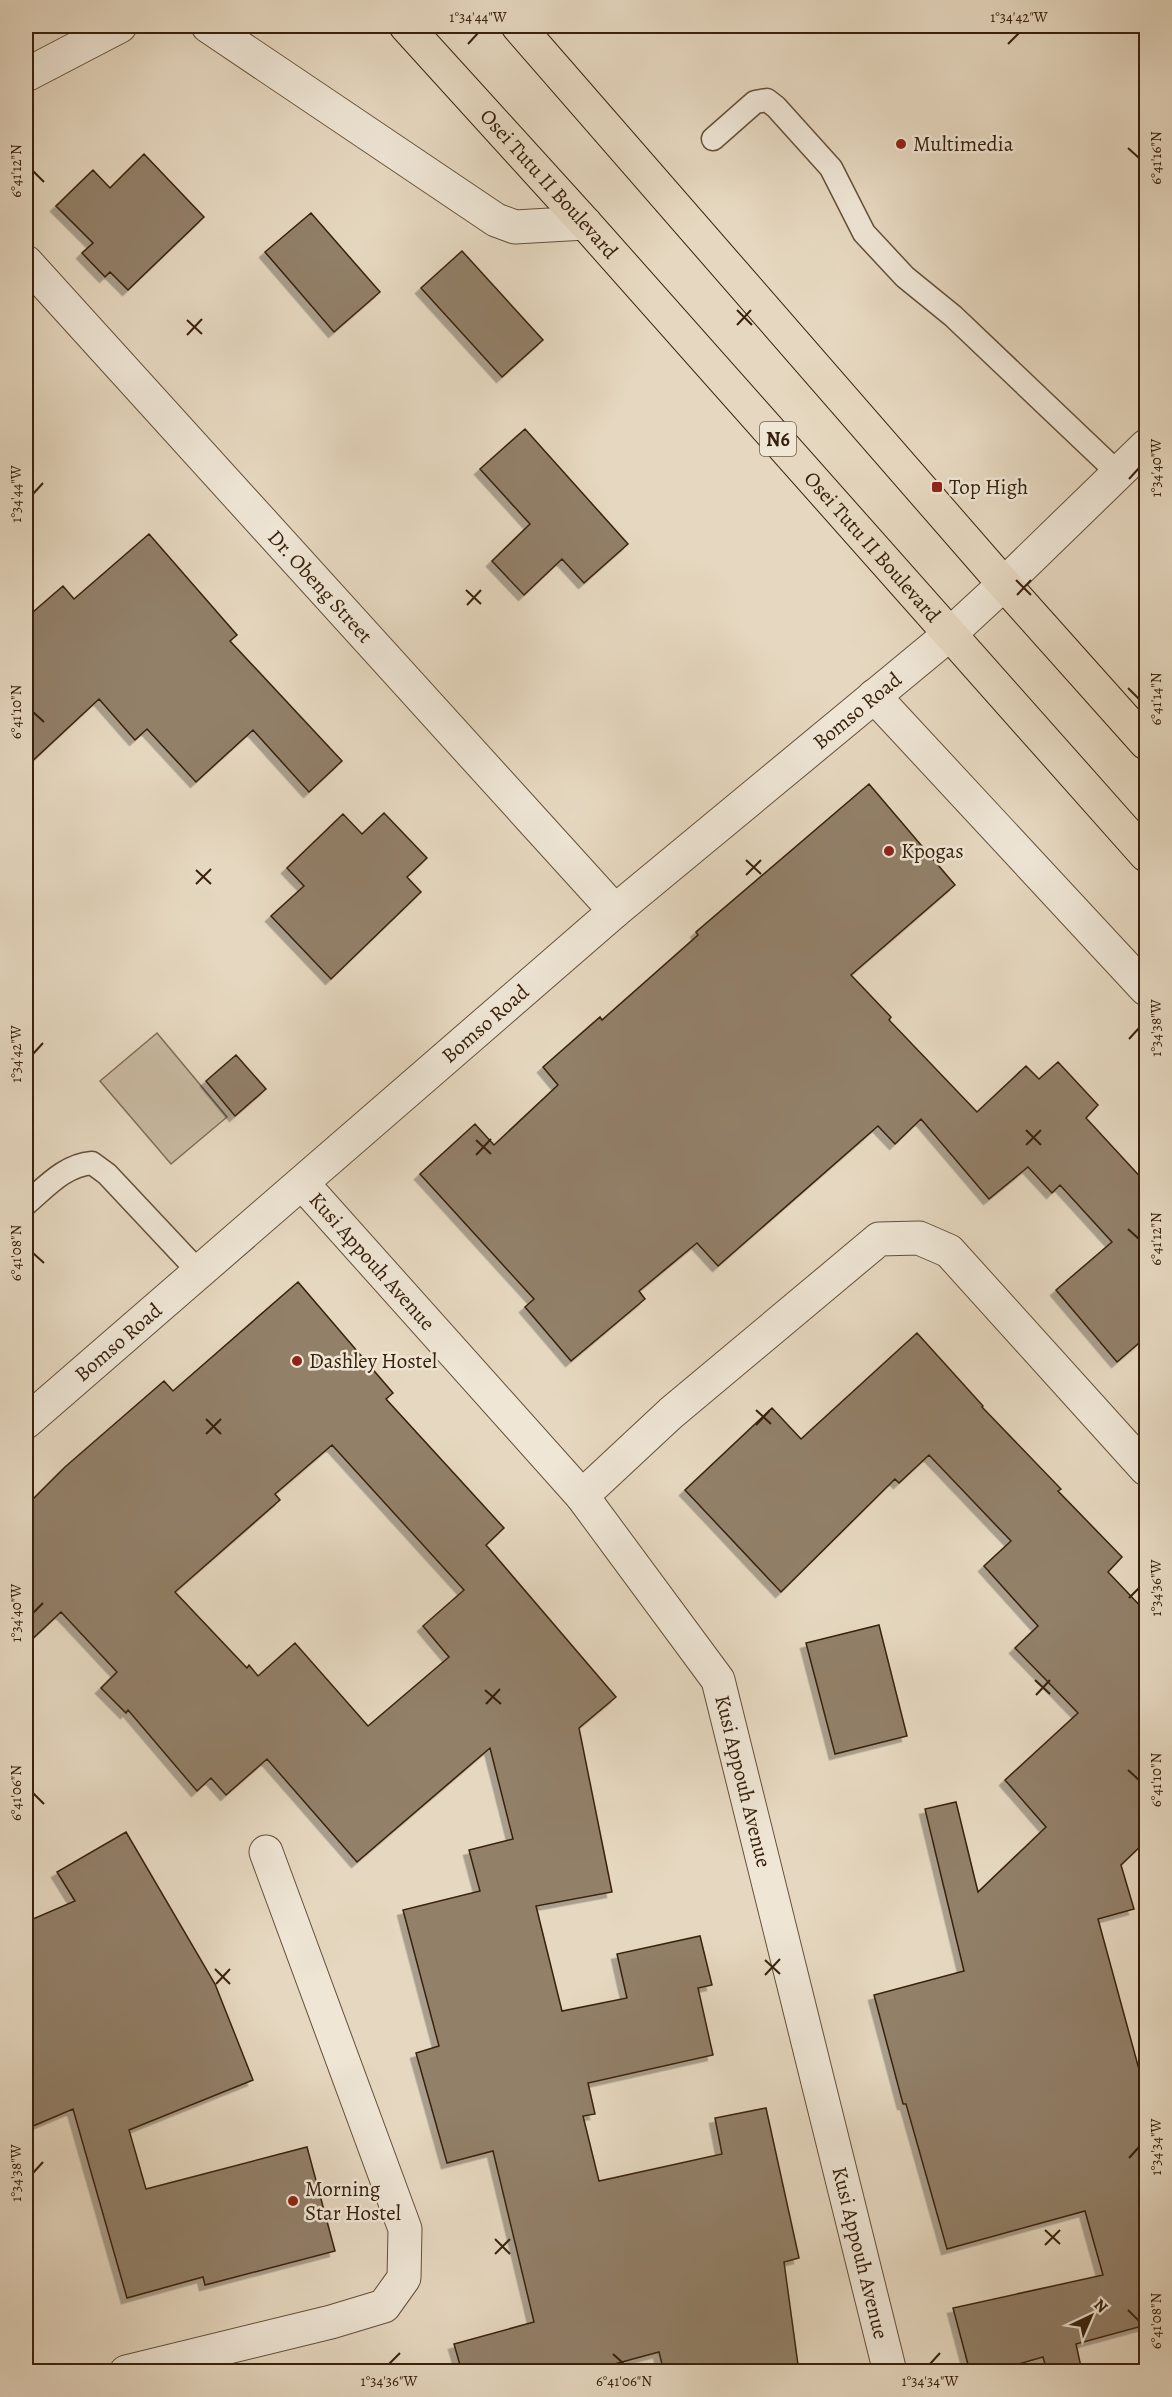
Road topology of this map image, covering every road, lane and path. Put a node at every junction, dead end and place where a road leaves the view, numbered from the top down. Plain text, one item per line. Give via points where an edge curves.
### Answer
1 (120, 26) edge
2 (208, 26) edge
3 (406, 26) edge
4 (518, 26) edge
5 (26, 75) edge
6 (713, 140) dead end
7 (585, 223) junction
8 (26, 262) edge
9 (1138, 458) edge
10 (1004, 584) junction
11 (951, 633) junction
12 (874, 696) junction
13 (1146, 743) edge
14 (1146, 855) edge
15 (615, 911) junction
16 (1146, 989) edge
17 (302, 1183) junction
18 (26, 1204) edge
19 (199, 1272) junction
20 (26, 1422) edge
21 (1146, 1469) edge
22 (582, 1496) junction
23 (266, 1852) dead end
24 (126, 2372) edge
25 (890, 2372) edge

1 - 5 street
2 - 7 street via 496,220 515,227
3 - 7 highway, Osei Tutu II Boulevard / N6
4 - 10 highway
6 - 9 lane via 755,102 767,100 831,168 864,233 905,277
7 - 11 highway, Osei Tutu II Boulevard / N6
8 - 15 street, Dr. Obeng Street
9 - 10 street, Bomso Road
10 - 11 street, Bomso Road
10 - 13 highway
11 - 12 street, Bomso Road
11 - 14 highway, Osei Tutu II Boulevard / N6
12 - 15 street, Bomso Road
12 - 16 street
15 - 17 street, Bomso Road
17 - 19 street, Bomso Road
17 - 22 street, Kusi Appouh Avenue
18 - 19 lane via 64,1172 92,1163
19 - 20 street, Bomso Road
21 - 22 street via 949,1251 919,1238 879,1239 671,1413
22 - 25 street, Kusi Appouh Avenue via 718,1680
23 - 24 street via 405,2229 404,2278 384,2306

